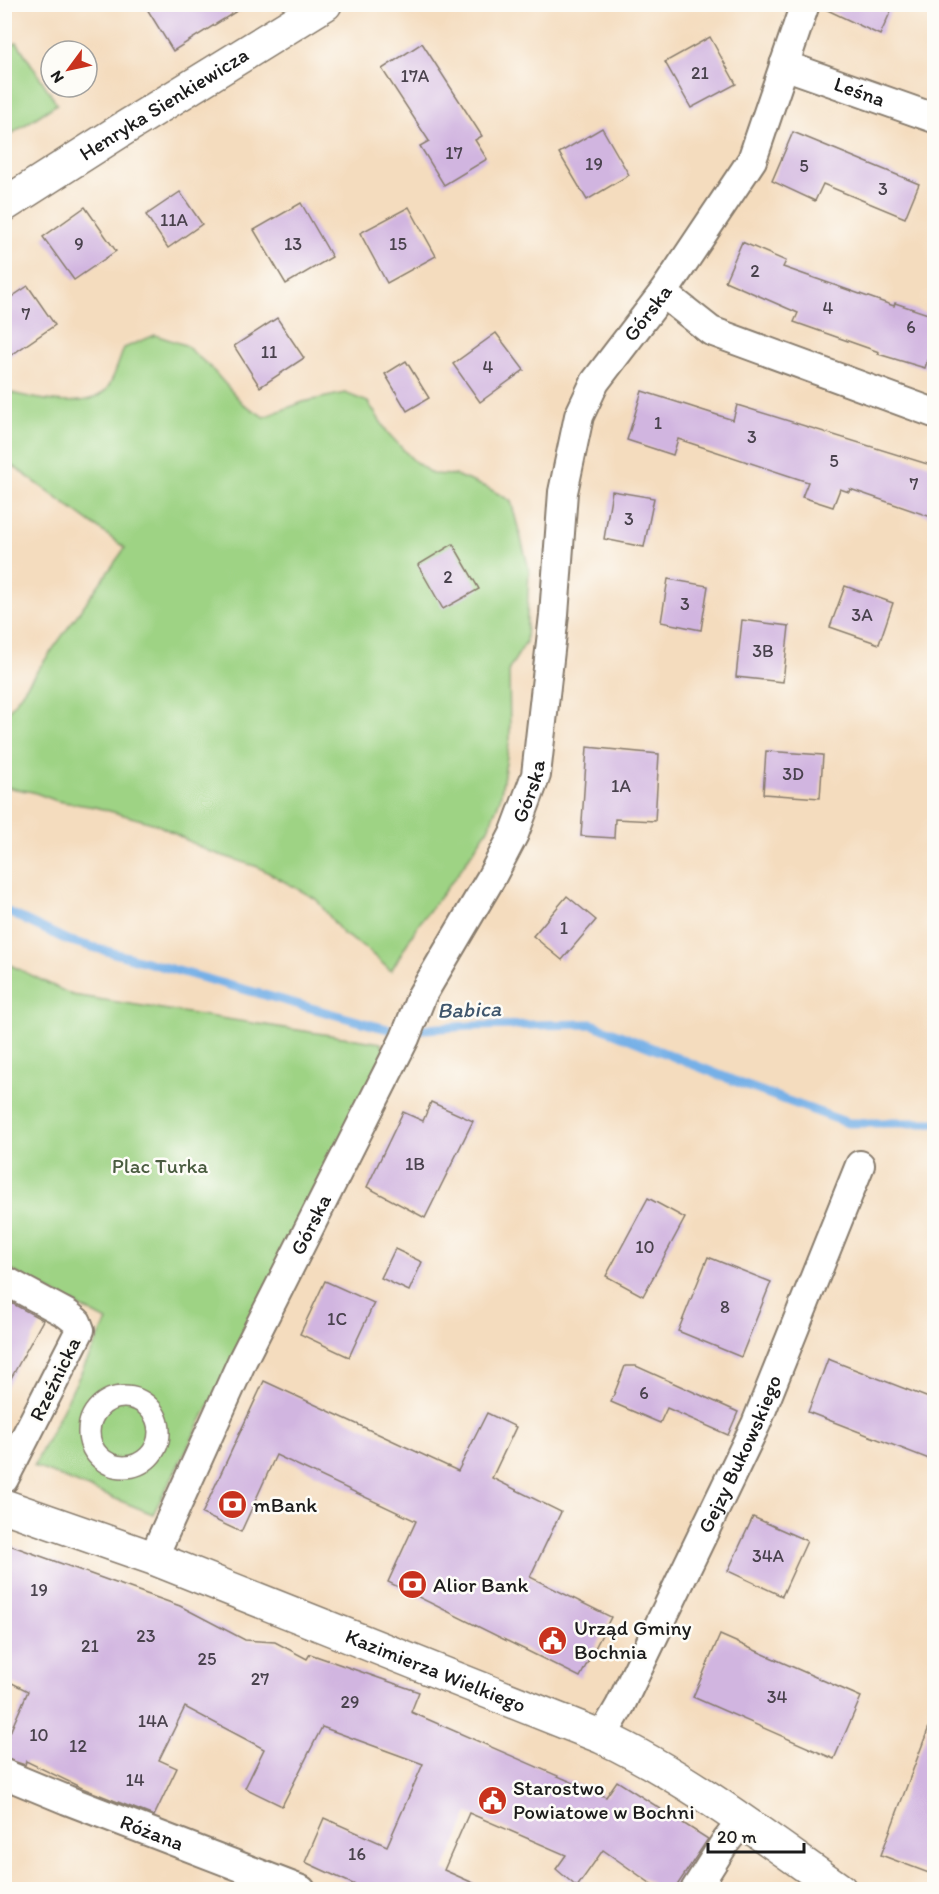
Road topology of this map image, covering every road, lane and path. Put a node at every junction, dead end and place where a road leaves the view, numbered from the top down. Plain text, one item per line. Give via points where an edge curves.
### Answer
1 (325, 4) edge
2 (805, 4) edge
3 (784, 65) junction
4 (934, 118) edge
5 (4, 205) edge
6 (663, 293) junction
7 (934, 413) edge
8 (860, 1165) dead end
9 (4, 1280) edge
10 (4, 1479) edge
11 (4, 1506) edge
12 (153, 1558) junction
13 (602, 1737) junction
14 (4, 1774) edge
15 (742, 1821) junction
16 (301, 1890) edge
17 (695, 1890) edge
18 (840, 1890) edge

1 - 5 street, Henryka Sienkiewicza
2 - 3 street, Górska
3 - 4 street, Leśna
3 - 6 street, Górska via 752,160
6 - 7 street via 711,331
6 - 12 street, Górska via 595,382 579,416 563,492 536,775 514,834 422,995 243,1359
8 - 13 street, Gejzy Bukowskiego via 756,1424
9 - 10 street, Rzeźnicka via 67,1314 80,1330
11 - 12 street, Kazimierza Wielkiego
12 - 13 street, Kazimierza Wielkiego
13 - 15 street, Kazimierza Wielkiego via 655,1764
14 - 16 street, Różana
15 - 17 street
15 - 18 street, Kazimierza Wielkiego

